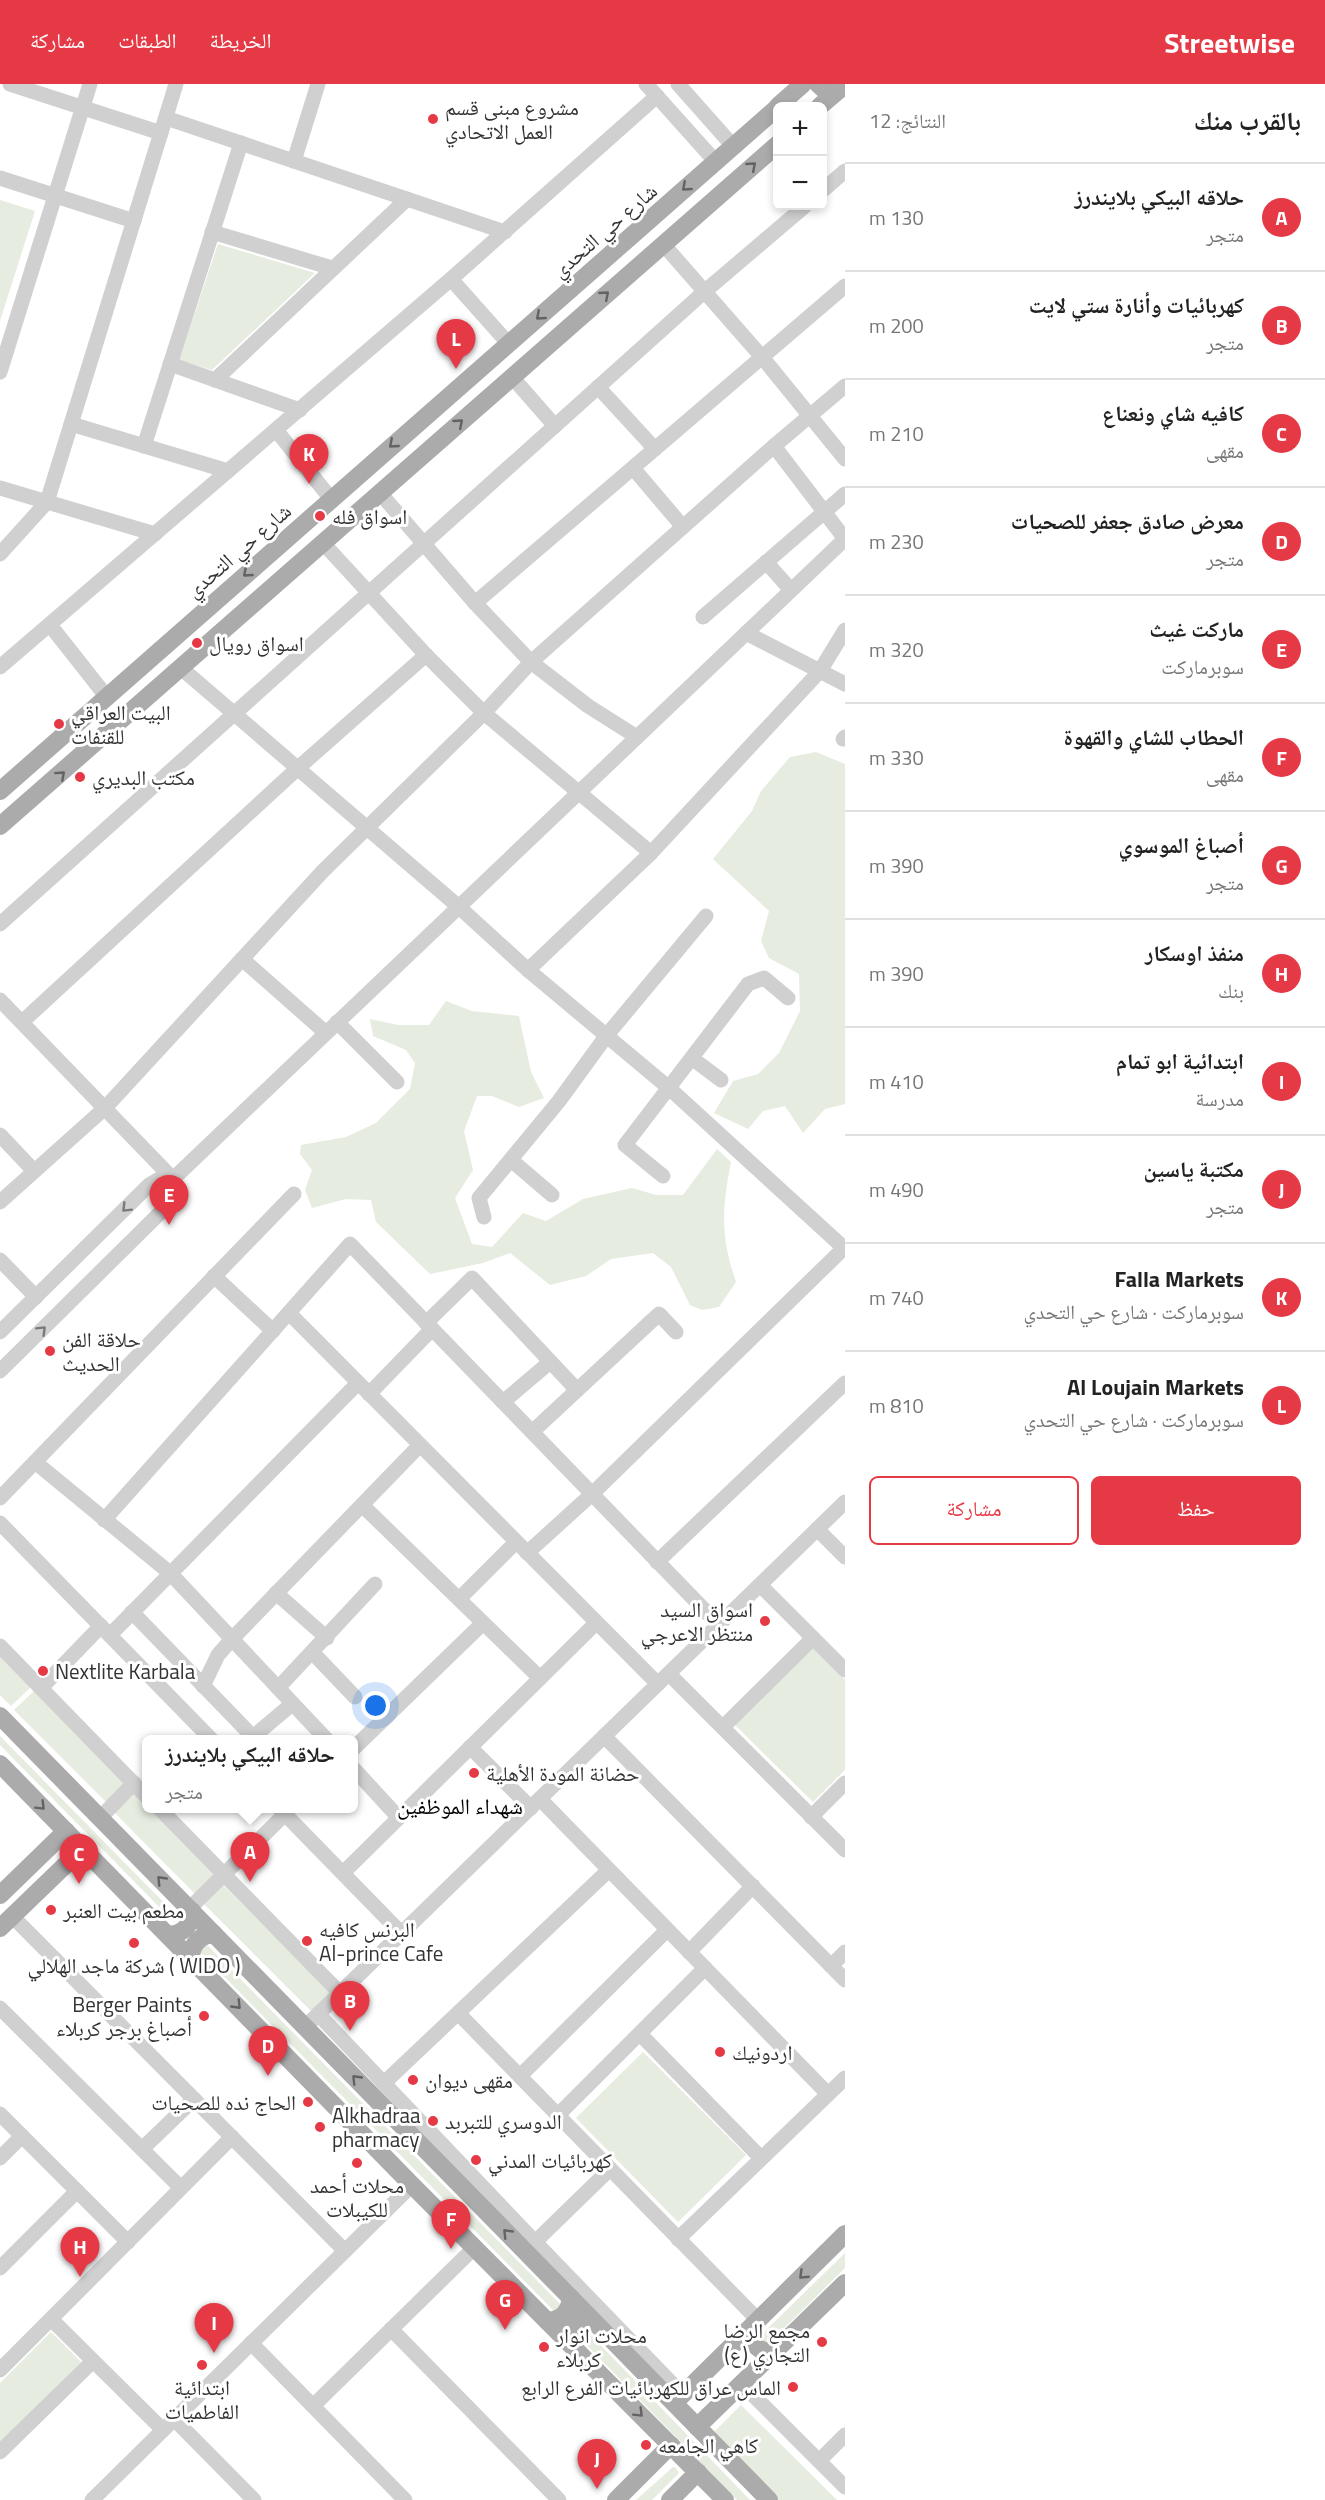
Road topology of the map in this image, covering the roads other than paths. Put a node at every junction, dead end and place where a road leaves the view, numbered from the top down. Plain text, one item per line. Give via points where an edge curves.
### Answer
1 (10, 84) edge
2 (90, 84) edge
3 (176, 84) edge
4 (318, 84) edge
5 (646, 84) edge
6 (678, 84) edge
7 (804, 84) edge
8 (818, 84) edge
9 (842, 87) edge
10 (657, 96) junction
11 (783, 102) edge
12 (825, 102) edge
13 (83, 107) junction
14 (699, 108) junction
15 (773, 110) edge
16 (166, 118) junction
17 (682, 124) junction
18 (161, 133) junction
19 (241, 143) junction
20 (733, 146) junction
21 (773, 148) edge
22 (294, 161) junction
23 (715, 162) junction
24 (845, 171) edge
25 (0, 178) edge
26 (827, 186) edge
27 (55, 196) junction
28 (407, 199) junction
29 (800, 210) edge
30 (134, 221) junction
31 (212, 232) junction
32 (505, 232) junction
33 (663, 244) junction
34 (332, 268) junction
35 (451, 279) junction
36 (845, 286) edge
37 (704, 292) junction
38 (508, 343) junction
39 (762, 357) junction
40 (170, 364) junction
41 (0, 372) edge
42 (512, 377) junction
43 (215, 380) junction
44 (845, 386) edge
45 (598, 387) junction
46 (300, 410) junction
47 (808, 415) junction
48 (71, 424) junction
49 (555, 426) junction
50 (276, 430) junction
51 (144, 446) junction
52 (774, 446) junction
53 (655, 449) junction
54 (845, 459) edge
55 (633, 468) junction
56 (228, 471) junction
57 (0, 488) edge
58 (380, 493) junction
59 (845, 494) edge
60 (331, 499) junction
61 (47, 502) junction
62 (823, 512) junction
63 (683, 527) junction
64 (155, 534) junction
65 (845, 539) edge
66 (323, 543) junction
67 (424, 544) junction
68 (0, 554) edge
69 (765, 562) junction
70 (791, 590) junction
71 (370, 592) junction
72 (475, 603) junction
73 (703, 617) dead end
74 (50, 625) junction
75 (845, 630) edge
76 (746, 633) junction
77 (426, 655) junction
78 (531, 662) junction
79 (0, 668) edge
80 (181, 668) junction
81 (820, 671) junction
82 (845, 684) edge
83 (106, 696) junction
84 (484, 713) junction
85 (235, 714) junction
86 (637, 736) junction
87 (298, 768) junction
88 (18, 775) junction
89 (0, 791) edge
90 (578, 792) junction
91 (34, 798) junction
92 (0, 826) edge
93 (367, 828) junction
94 (651, 853) junction
95 (459, 907) junction
96 (706, 916) dead end
97 (0, 924) edge
98 (242, 959) junction
99 (528, 970) junction
100 (788, 998) dead end
101 (0, 1000) edge
102 (22, 1022) junction
103 (337, 1022) junction
104 (326, 1033) junction
105 (607, 1035) junction
106 (693, 1059) junction
107 (721, 1080) dead end
108 (397, 1082) dead end
109 (669, 1089) junction
110 (105, 1108) junction
111 (0, 1135) edge
112 (511, 1160) junction
113 (34, 1171) junction
114 (663, 1176) dead end
115 (173, 1179) junction
116 (294, 1194) dead end
117 (552, 1196) dead end
118 (0, 1202) edge
119 (484, 1217) dead end
120 (845, 1248) edge
121 (0, 1260) edge
122 (214, 1276) junction
123 (36, 1297) junction
124 (289, 1313) junction
125 (429, 1326) junction
126 (273, 1331) junction
127 (0, 1332) edge
128 (676, 1332) dead end
129 (550, 1362) junction
130 (0, 1371) edge
131 (845, 1383) edge
132 (363, 1388) junction
133 (578, 1390) junction
134 (503, 1402) junction
135 (532, 1432) junction
136 (420, 1445) junction
137 (35, 1462) junction
138 (592, 1494) junction
139 (0, 1498) edge
140 (845, 1502) edge
141 (362, 1504) junction
142 (104, 1520) junction
143 (0, 1523) edge
144 (817, 1529) junction
145 (516, 1542) junction
146 (527, 1553) junction
147 (845, 1557) edge
148 (657, 1562) junction
149 (170, 1573) junction
150 (375, 1584) dead end
151 (760, 1585) junction
152 (276, 1593) junction
153 (459, 1599) junction
154 (132, 1612) junction
155 (483, 1623) junction
156 (596, 1623) junction
157 (719, 1625) junction
158 (105, 1630) junction
159 (327, 1638) junction
160 (813, 1638) junction
161 (232, 1639) junction
162 (0, 1646) edge
163 (313, 1653) junction
164 (845, 1670) edge
165 (669, 1674) junction
166 (540, 1678) junction
167 (658, 1684) junction
168 (203, 1686) junction
169 (278, 1688) junction
170 (41, 1689) junction
171 (355, 1697) dead end
172 (292, 1704) junction
173 (3, 1722) edge
174 (723, 1727) junction
175 (207, 1735) edge
176 (251, 1735) edge
177 (257, 1735) edge
178 (320, 1735) edge
179 (604, 1736) junction
180 (358, 1744) edge
181 (470, 1748) junction
182 (0, 1764) edge
183 (358, 1773) edge
184 (134, 1783) junction
185 (845, 1783) edge
186 (142, 1791) edge
187 (535, 1804) junction
188 (163, 1813) edge
189 (280, 1813) edge
190 (284, 1813) edge
191 (812, 1817) junction
192 (100, 1818) junction
193 (399, 1818) junction
194 (66, 1831) junction
195 (83, 1848) junction
196 (845, 1850) edge
197 (31, 1865) junction
198 (609, 1870) junction
199 (343, 1874) junction
200 (224, 1875) junction
201 (46, 1883) junction
202 (753, 1886) junction
203 (0, 1896) edge
204 (190, 1910) junction
205 (6, 1922) edge
206 (667, 1930) junction
207 (214, 1934) junction
208 (401, 1934) junction
209 (169, 1935) junction
210 (689, 1952) junction
211 (845, 1952) edge
212 (191, 1958) junction
213 (831, 1966) junction
214 (705, 1968) junction
215 (845, 1980) edge
216 (340, 1993) junction
217 (0, 2008) edge
218 (459, 2013) junction
219 (318, 2014) junction
220 (305, 2027) junction
221 (640, 2034) junction
222 (520, 2076) junction
223 (845, 2078) edge
224 (384, 2083) junction
225 (828, 2094) junction
226 (194, 2099) junction
227 (0, 2115) edge
228 (558, 2115) junction
229 (22, 2136) junction
230 (232, 2137) junction
231 (142, 2149) junction
232 (0, 2158) edge
233 (761, 2158) junction
234 (610, 2169) junction
235 (412, 2185) junction
236 (181, 2188) junction
237 (76, 2191) junction
238 (845, 2234) edge
239 (678, 2239) junction
240 (128, 2242) junction
241 (535, 2242) junction
242 (474, 2248) junction
243 (345, 2251) junction
244 (0, 2268) edge
245 (845, 2283) edge
246 (571, 2298) junction
247 (51, 2319) junction
248 (592, 2320) junction
249 (547, 2321) junction
250 (755, 2323) junction
251 (391, 2329) junction
252 (568, 2342) junction
253 (251, 2343) junction
254 (777, 2350) junction
255 (93, 2361) junction
256 (0, 2370) edge
257 (742, 2384) junction
258 (678, 2399) junction
259 (313, 2406) junction
260 (168, 2425) junction
261 (698, 2427) junction
262 (845, 2435) edge
263 (671, 2445) junction
264 (0, 2452) edge
265 (819, 2461) junction
266 (698, 2472) junction
267 (845, 2487) edge
268 (99, 2497) edge
269 (254, 2500) edge
270 (405, 2500) edge
271 (559, 2500) edge
272 (616, 2500) edge
273 (670, 2500) edge
274 (725, 2500) edge
275 (769, 2500) edge

1 - 13 street
2 - 13 street
3 - 16 street
4 - 22 street
5 - 10 street
6 - 14 street
7 - 11 main road, شارع حي التحدي
8 - 9 main road via 828,93
9 - 12 main road
10 - 17 street
10 - 32 street
13 - 18 street
13 - 27 street
14 - 17 street via 697,119
14 - 20 street
15 - 20 main road, شارع حي التحدي
16 - 18 street
16 - 19 street
17 - 23 street
18 - 30 street
19 - 22 street
19 - 31 street
20 - 23 main road, شارع حي التحدي
33 -> 21 main road
22 - 28 street
23 -> 38 main road, شارع حي التحدي
24 - 26 street
25 - 27 street
27 - 30 street
27 - 41 street
28 - 32 street
28 - 34 street
29 - 37 street
30 - 48 street
31 - 34 street
31 - 40 street
32 - 35 street
33 - 37 street
42 -> 33 main road
34 - 43 street
35 - 38 street
35 - 46 street
36 - 39 street
37 - 39 street
37 - 45 street
38 -> 60 main road, شارع حي التحدي
39 - 47 street
39 - 53 street
40 - 43 street
40 - 51 street
42 - 49 street
58 -> 42 main road
43 - 46 street
44 - 47 street
45 - 49 street
45 - 53 street
46 - 50 street
47 - 52 street
47 - 54 street
48 - 51 street
48 - 61 street
49 - 67 street
50 - 56 street
50 - 60 street
51 - 56 street
52 - 62 street
52 - 63 street
53 - 55 street
55 - 63 street
55 - 72 street
56 - 64 street
57 - 61 street
58 - 66 main road
58 - 67 street
59 - 62 street
60 -> 83 main road, شارع حي التحدي
61 - 64 street
61 - 68 street
62 - 65 street
62 - 69 street
63 - 78 street
64 - 74 street
65 - 70 street
66 - 71 street
66 - 80 main road
67 - 71 street
67 - 72 street
69 - 70 street
69 - 73 street
70 - 76 street
71 - 77 street
71 - 85 street
72 - 78 street
74 - 79 street
74 - 83 street
75 - 81 street
76 - 81 street
76 - 86 street
77 - 84 street
77 - 87 street
78 - 84 street
78 - 86 street via 588,706
80 - 85 street
91 -> 80 main road
81 - 82 street
81 - 94 street
83 - 88 main road, شارع حي التحدي
84 - 90 street
84 - 93 street
85 - 87 street
85 - 97 street
86 - 90 street
87 - 93 street
87 - 102 street
88 - 89 main road, شارع حي التحدي
88 - 91 main road via 17,793 23,798
90 - 94 street
90 - 95 street
91 - 92 main road
93 - 95 street
93 - 98 street
94 - 99 street
95 - 99 street
95 - 103 street
96 - 105 street
98 - 104 street
98 - 110 street
99 - 105 street
100 - 106 street via 764,978 748,984
101 - 102 street
102 - 110 street
103 - 104 street
103 - 108 street
104 - 115 street
105 - 109 street
105 - 112 street
106 - 107 street
106 - 109 street
109 - 114 street via 625,1145
109 - 120 street
110 - 113 street
110 - 115 street
111 - 113 street
112 - 117 street
112 - 119 street via 480,1198
113 - 118 street
115 -> 123 street via 161,1178 149,1185
130 -> 115 street via 167,1206 175,1190
116 - 122 street
120 - 138 street
121 - 123 street
122 - 126 street
122 - 137 street
123 - 127 street
124 - 125 street via 350,1244
124 - 126 street
124 - 132 street
125 - 129 street via 472,1278
125 - 132 street
125 - 134 street
126 - 142 street
128 - 133 street via 659,1314
129 - 133 street
129 - 134 street
131 - 148 street
132 - 136 street
132 - 149 street
133 - 135 street
134 - 135 street
135 - 138 street
136 - 141 street
136 - 145 street
137 - 139 street
137 - 142 street
138 - 146 street
138 - 148 street
140 - 144 street
141 - 152 street
141 - 153 street
142 - 149 street
143 - 158 street
144 - 147 street
144 - 151 street
145 - 146 street
145 - 153 street
146 - 156 street
148 - 157 street
149 - 154 street
149 - 161 street
150 - 159 street
151 - 157 street
151 - 160 street
152 - 159 street
152 - 161 street
153 - 155 street
154 - 158 street
154 - 168 street
155 - 166 street
155 - 180 street
156 - 166 street
156 - 167 street
157 - 165 street
158 - 170 street
158 - 175 street
159 - 163 street
160 - 164 street
160 - 174 street
161 - 168 street via 218,1655
161 - 169 street
162 - 170 street
163 - 169 street
163 - 171 street
165 - 167 street
165 - 174 street
166 - 181 street
167 - 179 street
168 - 176 street
169 - 172 street
170 - 184 street
172 - 177 street
172 - 178 street
173 - 192 main road
174 - 191 street
179 - 187 street
179 - 202 street
181 - 187 street
181 - 193 street
182 -> 194 main road
183 - 193 street
184 - 186 street
184 - 192 street
185 - 191 street
187 - 198 street
187 - 208 street
188 - 200 street
189 - 200 street
190 - 199 street
191 - 196 street
204 -> 192 main road
193 - 199 street
194 - 195 main road
194 - 197 main road
195 - 201 main road
195 - 209 main road
197 - 201 main road via 39,1864 45,1869
197 - 203 main road
198 - 206 street
198 - 218 street
199 - 208 street
200 - 204 street
200 - 216 street
201 - 205 main road
202 - 210 street
202 - 213 street
204 - 207 main road
204 - 209 main road via 190,1922 184,1930
205 - 226 street
206 - 210 street
206 - 222 street
207 - 212 main road via 199,1939
207 - 220 main road
208 - 216 street
209 - 212 main road
210 - 214 street
211 - 213 street
212 -> 235 main road
213 - 215 street
214 - 221 street
214 - 225 street
216 - 219 street
217 - 231 street
218 - 222 street
218 - 224 street
219 - 220 street
219 - 224 street
246 -> 220 main road
221 - 228 street
221 - 233 street
222 - 228 street
223 - 225 street
224 - 241 street
225 - 233 street
226 - 230 street
226 - 231 street
227 - 229 street
228 - 234 street
229 - 232 street
229 - 237 street
230 - 236 street
230 - 243 street
231 - 236 street
233 - 239 street
234 - 239 street
234 - 241 street
235 - 242 main road
235 - 243 street
236 - 240 street
237 - 240 street
237 - 244 street
238 -> 250 main road
239 - 250 street
240 - 247 street
241 - 258 street
242 - 249 main road
242 - 251 street
243 - 253 street
245 - 254 main road
246 - 248 main road
246 - 249 main road via 562,2317
247 - 255 street
247 - 256 street
248 - 252 main road via 573,2328
248 - 258 main road
249 - 252 main road
250 - 254 main road via 751,2336 754,2345 762,2351
250 - 258 main road
251 - 259 street
251 - 271 street
252 -> 263 main road
253 - 259 street
253 - 260 street
254 - 257 main road
255 - 260 street
255 - 264 street
257 - 261 main road
257 - 265 street
258 - 261 main road
259 - 270 street
260 - 268 street
260 - 269 street
261 - 275 main road
262 - 265 street
263 - 266 main road
263 - 272 main road
265 - 267 street
266 - 273 main road
266 - 274 main road

